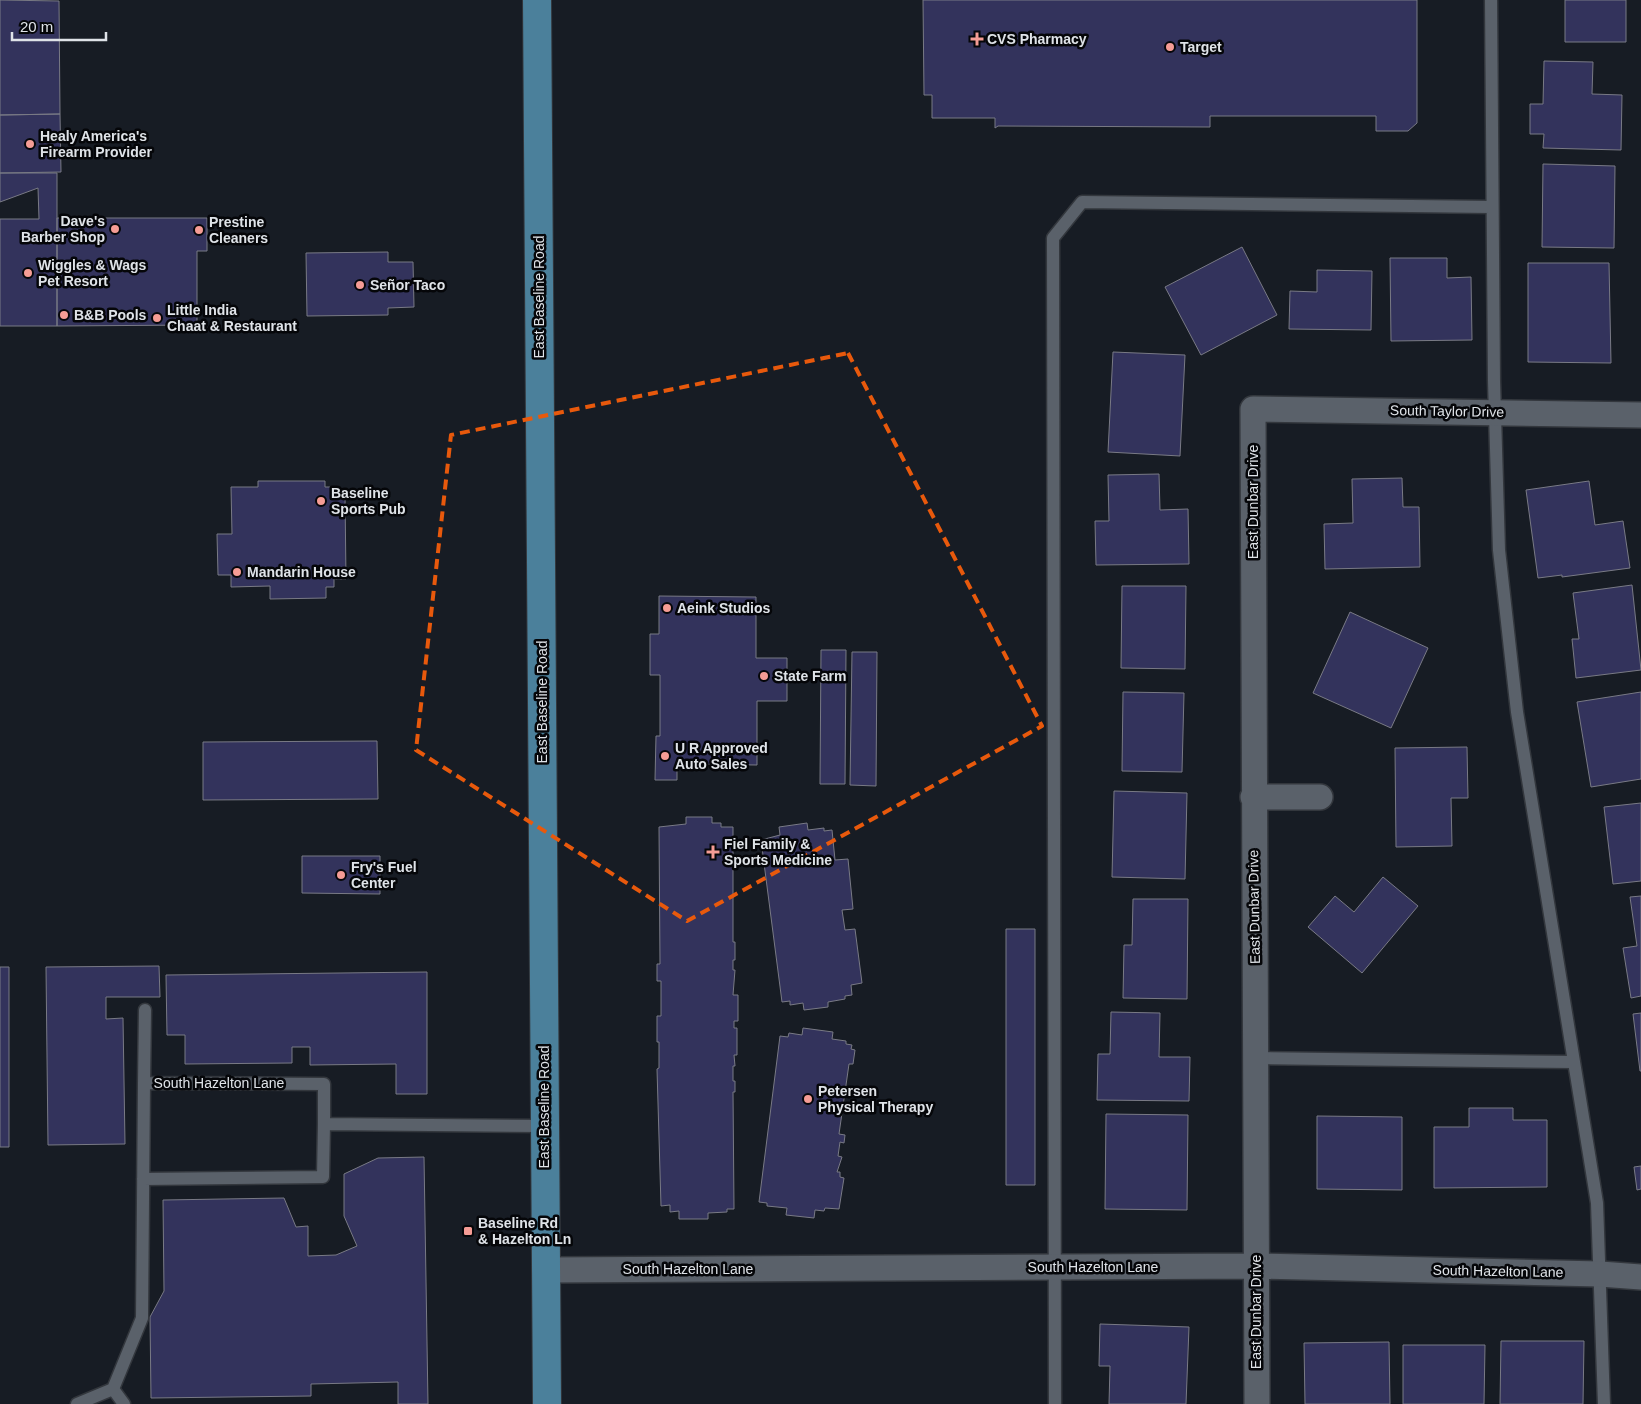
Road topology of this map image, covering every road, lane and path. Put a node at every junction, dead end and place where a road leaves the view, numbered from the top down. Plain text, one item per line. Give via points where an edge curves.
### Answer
1 (537, 0) edge
2 (1491, 0) edge
3 (1492, 207) junction
4 (1253, 409) joint
5 (1494, 412) junction
6 (1641, 416) edge
7 (1253, 797) junction
8 (1320, 797) dead end
9 (145, 1010) dead end
10 (1256, 1058) junction
11 (1573, 1062) junction
12 (144, 1083) junction
13 (324, 1124) junction
14 (544, 1126) junction
15 (143, 1179) junction
16 (1256, 1266) junction
17 (1055, 1267) junction
18 (545, 1270) junction
19 (1600, 1274) junction
20 (1641, 1277) edge
21 (113, 1389) junction
22 (77, 1404) edge
23 (124, 1404) edge
24 (547, 1404) edge
25 (1055, 1404) edge
26 (1257, 1404) edge
27 (1604, 1404) edge

1 - 14 main road, East Baseline Road
2 - 3 lane
3 - 5 lane
3 - 17 lane via 1082,202 1053,238
4 - 5 street, South Taylor Drive
4 - 7 street, East Dunbar Drive
5 - 6 street, South Taylor Drive
5 - 11 lane via 1499,550 1517,712
7 - 8 street
7 - 10 street, East Dunbar Drive
9 - 12 lane
10 - 11 lane
10 - 16 street, East Dunbar Drive
11 - 19 lane via 1597,1203
12 - 13 lane, South Hazelton Lane via 324,1084
12 - 15 lane, South Hazelton Lane
13 - 14 lane
13 - 15 lane via 323,1177
14 - 18 main road, East Baseline Road
15 - 21 lane, South Hazelton Lane via 142,1318
16 - 17 street, South Hazelton Lane
16 - 19 street, South Hazelton Lane
16 - 26 street, East Dunbar Drive
17 - 18 street, South Hazelton Lane
17 - 25 lane
18 - 24 main road, East Baseline Road
19 - 20 street, South Hazelton Lane
19 - 27 lane
21 - 22 lane
21 - 23 lane

